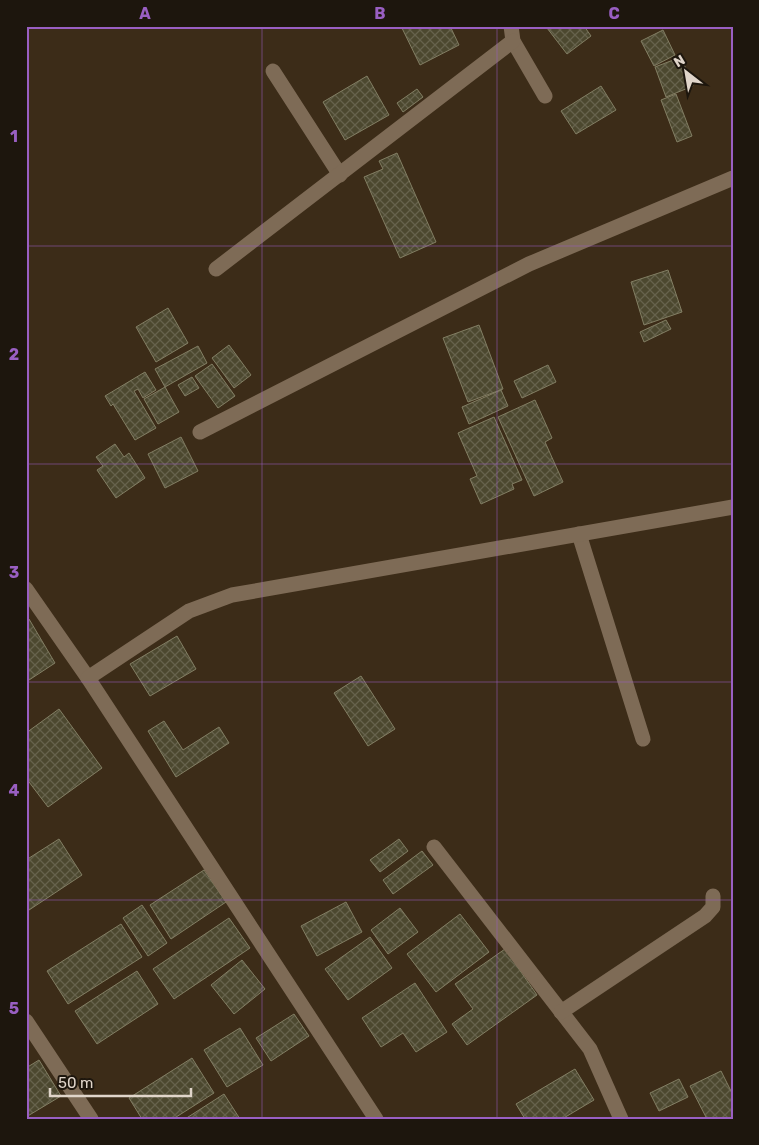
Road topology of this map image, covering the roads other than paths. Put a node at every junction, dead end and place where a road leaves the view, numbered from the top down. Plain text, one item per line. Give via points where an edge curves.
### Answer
1 (512, 34) edge
2 (273, 71) dead end
3 (545, 96) dead end
4 (340, 175) junction
5 (733, 178) edge
6 (216, 269) dead end
7 (200, 432) dead end
8 (733, 508) edge
9 (579, 534) junction
10 (26, 589) edge
11 (88, 678) junction
12 (642, 739) dead end
13 (434, 847) dead end
14 (713, 896) dead end
15 (561, 1012) junction
16 (26, 1021) edge
17 (91, 1119) edge
18 (376, 1119) edge
19 (621, 1119) edge

1 - 3 street
1 - 4 street
2 - 4 street
4 - 6 street
5 - 7 street via 529,264
8 - 9 street
9 - 11 street via 232,595 189,611
9 - 12 street
10 - 11 street
11 - 18 street
13 - 15 street
14 - 15 street via 713,907 705,916
15 - 19 street via 590,1049
16 - 17 street

